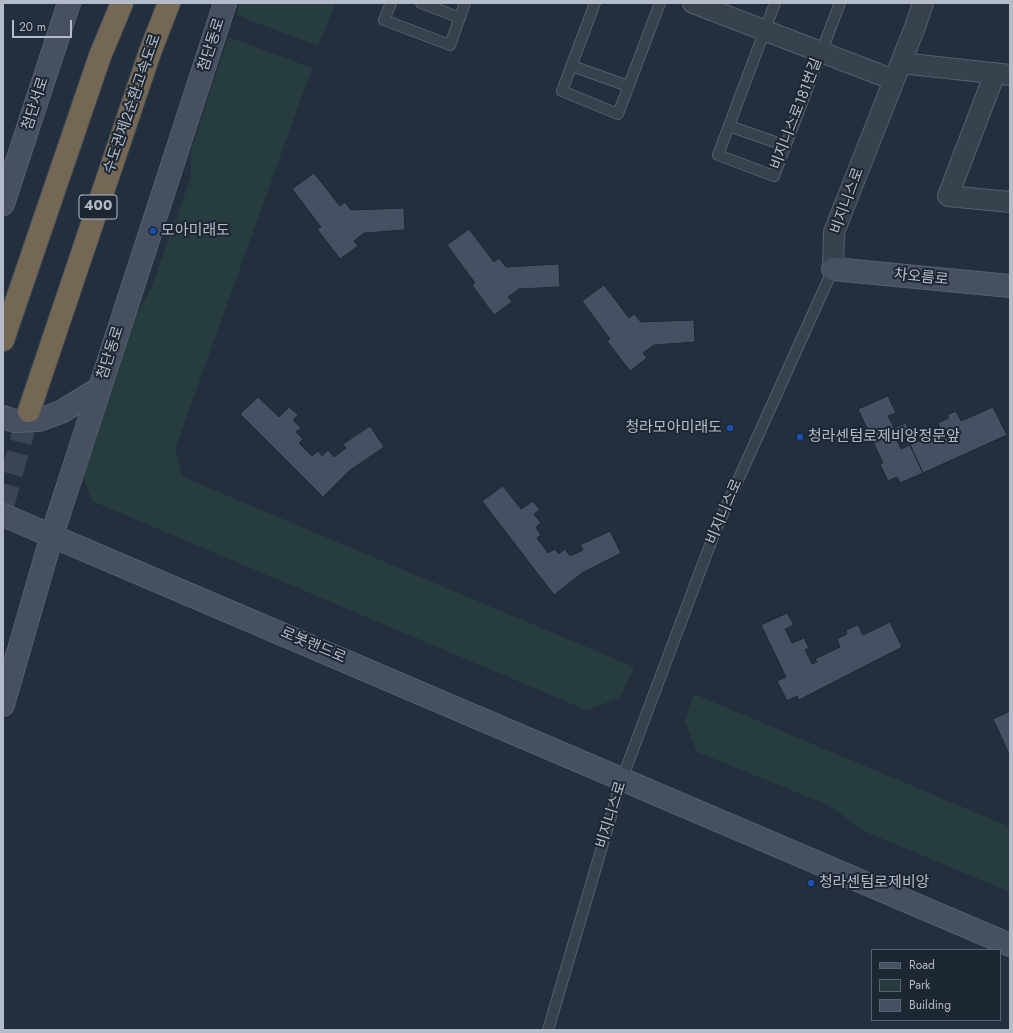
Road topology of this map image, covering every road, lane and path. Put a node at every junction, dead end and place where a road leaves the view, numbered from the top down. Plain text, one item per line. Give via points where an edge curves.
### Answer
1 (69, 3) edge
2 (122, 3) edge
3 (169, 3) edge
4 (225, 3) edge
5 (391, 3) edge
6 (421, 3) edge
7 (465, 3) edge
8 (595, 3) edge
9 (660, 3) edge
10 (693, 3) edge
11 (775, 3) edge
12 (840, 3) edge
13 (922, 3) edge
14 (460, 18) junction
15 (765, 30) junction
16 (821, 52) junction
17 (572, 66) junction
18 (898, 72) junction
19 (1002, 74) edge
20 (628, 86) junction
21 (729, 126) junction
22 (786, 146) junction
23 (1010, 202) edge
24 (3, 204) edge
25 (832, 269) junction
26 (1010, 286) edge
27 (3, 340) edge
28 (100, 388) junction
29 (29, 411) tunnel mouth
30 (3, 417) edge
31 (3, 515) edge
32 (52, 535) junction
33 (4, 698) edge
34 (622, 779) junction
35 (1010, 945) edge
36 (548, 1030) edge

1 - 24 main road, 첨단서로
2 - 27 highway via 100,56
3 - 29 highway, 수도권제2순환고속도로 / 400 via 150,52
4 - 28 main road, 첨단동로
5 - 14 lane via 384,20 450,45
6 - 14 lane
7 - 14 lane
8 - 17 lane
9 - 20 lane
10 - 15 street, 비지니스로181번길
11 - 15 lane, 비지니스로181번길
12 - 16 lane, 비지니스로181번길
13 - 18 street, 비지니스로
15 - 16 street, 비지니스로181번길
15 - 21 lane, 비지니스로181번길
16 - 18 street, 비지니스로181번길
16 - 22 lane, 비지니스로181번길
17 - 20 lane
17 - 20 lane via 562,91 618,114
18 - 19 street, 비지니스로181번길
18 - 25 street, 비지니스로 via 834,232
19 - 23 street via 948,196
21 - 22 lane
21 - 22 lane, 비지니스로181번길 via 718,155 774,176
25 - 26 main road, 차오름로
25 - 34 lane, 비지니스로 via 716,529
28 - 30 main road via 61,412 39,420 15,421
28 - 32 main road, 첨단동로
31 - 32 main road, 로봇랜드로
32 - 33 main road, 첨단동로
32 - 34 main road, 로봇랜드로
34 - 35 main road, 로봇랜드로
34 - 36 lane, 비지니스로

